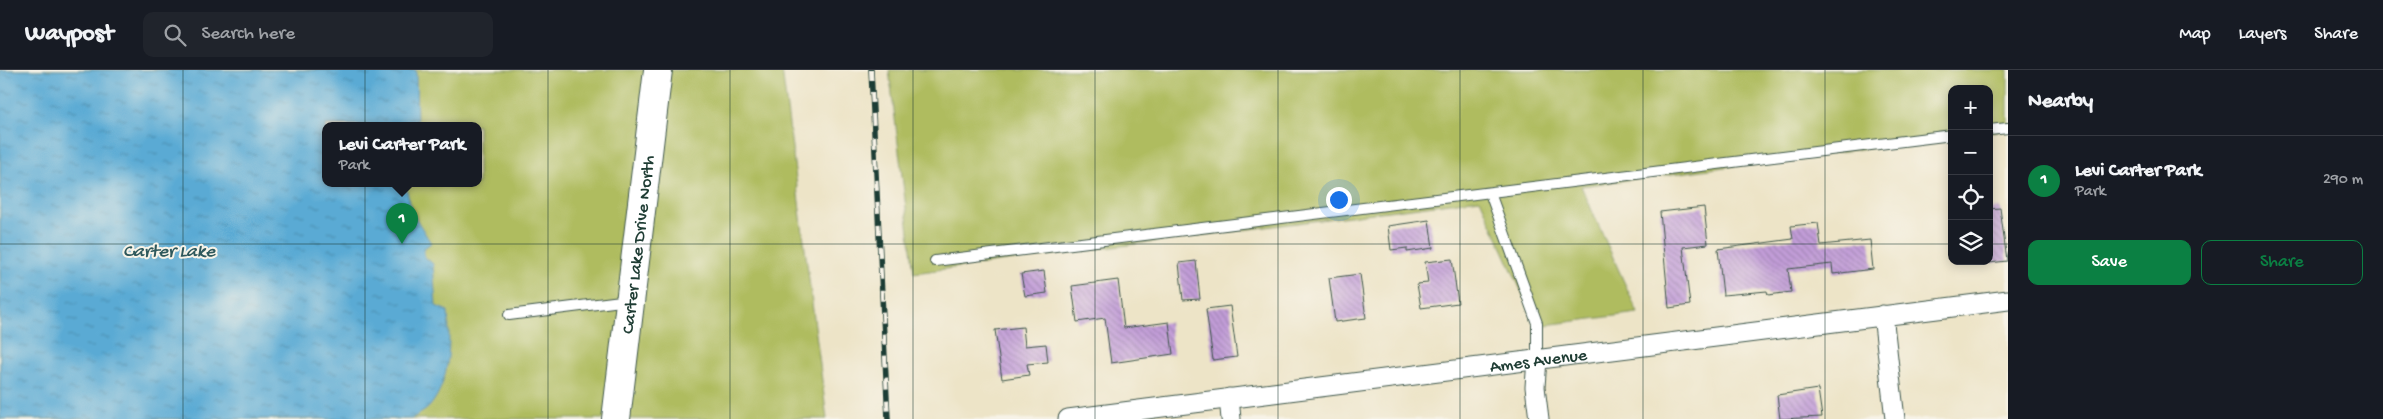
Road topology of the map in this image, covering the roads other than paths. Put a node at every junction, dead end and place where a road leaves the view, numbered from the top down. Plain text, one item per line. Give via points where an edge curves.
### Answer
1 (658, 70) edge
2 (2008, 128) edge
3 (1993, 130) edge
4 (1948, 136) edge
5 (1490, 193) junction
6 (935, 261) dead end
7 (630, 300) junction
8 (2008, 300) edge
9 (509, 315) dead end
10 (1883, 315) junction
11 (1537, 359) junction
12 (1229, 398) junction
13 (616, 419) edge
14 (1075, 419) edge
15 (1232, 419) edge
16 (1539, 419) edge
17 (1895, 419) edge

1 - 7 street, Carter Lake Drive North
2 - 3 lane
4 - 5 lane
5 - 6 lane
5 - 11 lane via 1537,323
7 - 9 lane
7 - 13 street, Carter Lake Drive North
8 - 10 street, Ames Avenue
10 - 11 street, Ames Avenue
10 - 17 street
11 - 12 street, Ames Avenue
11 - 16 street via 1535,387
12 - 14 street, Ames Avenue
12 - 15 street

